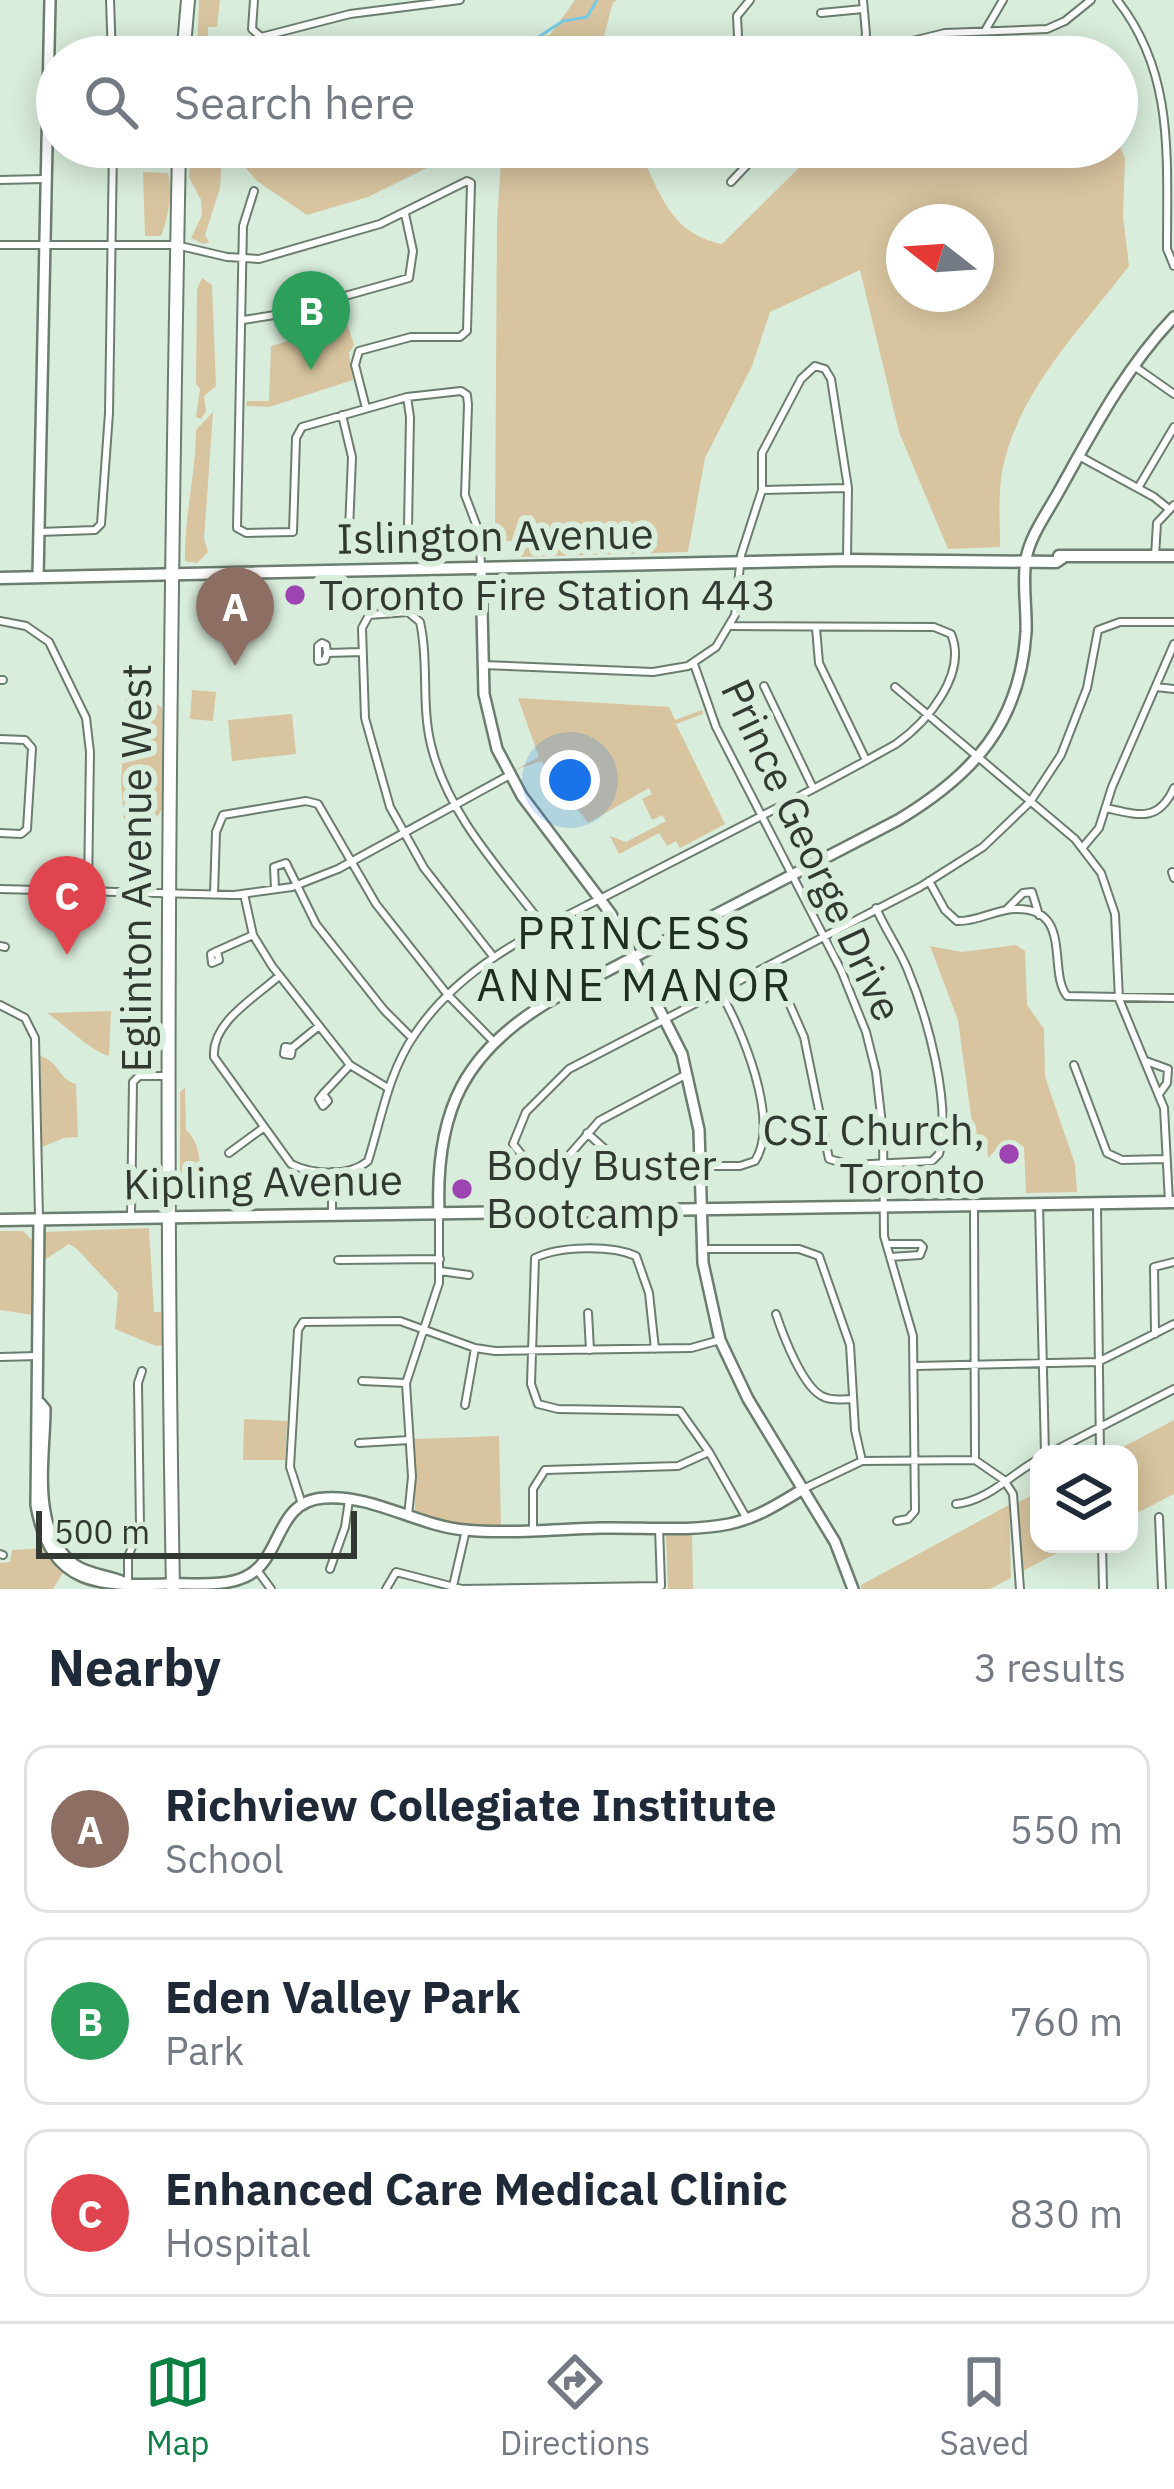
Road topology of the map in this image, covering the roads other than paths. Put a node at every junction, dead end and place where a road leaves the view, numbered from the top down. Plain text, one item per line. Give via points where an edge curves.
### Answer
1 (50, 0) edge
2 (110, 0) edge
3 (188, 0) edge
4 (254, 0) edge
5 (460, 0) edge
6 (750, 0) edge
7 (1004, 0) edge
8 (1091, 0) edge
9 (1117, 0) edge
10 (429, 2) edge
11 (863, 4) edge
12 (821, 13) dead end
13 (986, 29) junction
14 (51, 36) edge
15 (111, 36) edge
16 (185, 36) edge
17 (260, 36) edge
18 (265, 36) edge
19 (738, 36) edge
20 (866, 36) edge
21 (937, 36) edge
22 (48, 168) edge
23 (113, 168) edge
24 (178, 168) edge
25 (744, 168) edge
26 (47, 179) junction
27 (0, 180) edge
28 (731, 182) dead end
29 (254, 191) dead end
30 (405, 214) junction
31 (46, 244) junction
32 (112, 244) junction
33 (176, 244) junction
34 (0, 245) edge
35 (243, 259) junction
36 (1174, 266) edge
37 (1174, 317) edge
38 (242, 320) junction
39 (1134, 366) junction
40 (1174, 394) edge
41 (407, 397) junction
42 (367, 408) junction
43 (342, 416) junction
44 (1174, 427) edge
45 (1079, 456) junction
46 (848, 488) junction
47 (1138, 488) junction
48 (762, 490) junction
49 (1171, 507) edge
50 (39, 532) junction
51 (1155, 556) junction
52 (1174, 556) edge
53 (1026, 558) junction
54 (847, 560) junction
55 (739, 564) junction
56 (481, 569) junction
57 (170, 575) junction
58 (38, 577) junction
59 (0, 578) edge
60 (0, 621) edge
61 (1174, 622) edge
62 (732, 626) junction
63 (816, 628) junction
64 (1174, 644) edge
65 (361, 652) junction
66 (327, 653) dead end
67 (483, 664) junction
68 (694, 664) junction
69 (1162, 671) junction
70 (1174, 676) edge
71 (764, 686) dead end
72 (1156, 686) junction
73 (896, 687) dead end
74 (1174, 689) edge
75 (926, 716) junction
76 (0, 739) edge
77 (866, 760) junction
78 (979, 760) junction
79 (508, 776) junction
80 (813, 788) junction
81 (1174, 788) edge
82 (1030, 802) junction
83 (455, 806) junction
84 (1106, 808) junction
85 (760, 816) junction
86 (0, 833) edge
87 (402, 835) junction
88 (1083, 848) junction
89 (350, 863) junction
90 (792, 876) junction
91 (929, 881) junction
92 (296, 886) junction
93 (0, 889) edge
94 (88, 890) junction
95 (275, 890) junction
96 (170, 892) junction
97 (214, 894) junction
98 (244, 894) junction
99 (601, 899) junction
100 (876, 908) junction
101 (1004, 911) junction
102 (1039, 915) junction
103 (545, 928) junction
104 (253, 935) junction
105 (821, 936) junction
106 (217, 951) dead end
107 (493, 956) junction
108 (634, 958) junction
109 (771, 962) junction
110 (280, 976) junction
111 (719, 990) junction
112 (447, 994) junction
113 (1174, 998) edge
114 (1119, 999) junction
115 (0, 1005) edge
116 (665, 1018) junction
117 (319, 1026) junction
118 (412, 1038) junction
119 (494, 1042) junction
120 (292, 1048) dead end
121 (1146, 1061) junction
122 (350, 1065) junction
123 (1074, 1065) dead end
124 (688, 1074) junction
125 (168, 1076) junction
126 (388, 1088) junction
127 (323, 1094) dead end
128 (1159, 1094) junction
129 (263, 1128) junction
130 (587, 1133) junction
131 (230, 1153) dead end
132 (1166, 1159) junction
133 (882, 1164) junction
134 (700, 1166) junction
135 (635, 1167) dead end
136 (332, 1172) junction
137 (1171, 1202) edge
138 (1097, 1203) junction
139 (974, 1204) junction
140 (1039, 1204) junction
141 (883, 1206) junction
142 (701, 1208) junction
143 (439, 1213) junction
144 (332, 1215) junction
145 (131, 1216) junction
146 (169, 1216) junction
147 (39, 1219) junction
148 (0, 1220) edge
149 (887, 1244) junction
150 (702, 1250) junction
151 (890, 1257) junction
152 (440, 1259) junction
153 (338, 1260) dead end
154 (1174, 1262) edge
155 (440, 1271) junction
156 (469, 1275) dead end
157 (588, 1313) dead end
158 (776, 1314) dead end
159 (1174, 1324) edge
160 (423, 1328) junction
161 (1155, 1334) junction
162 (720, 1340) junction
163 (475, 1348) junction
164 (655, 1348) junction
165 (532, 1350) junction
166 (590, 1350) junction
167 (40, 1356) junction
168 (0, 1357) edge
169 (1098, 1363) junction
170 (1041, 1364) junction
171 (915, 1366) junction
172 (975, 1366) junction
173 (142, 1371) dead end
174 (362, 1381) dead end
175 (406, 1383) junction
176 (1174, 1389) edge
177 (853, 1399) junction
178 (466, 1405) dead end
179 (1100, 1427) junction
180 (1090, 1432) junction
181 (1100, 1439) junction
182 (409, 1440) junction
183 (359, 1444) dead end
184 (1044, 1445) edge
185 (1065, 1445) edge
186 (1100, 1445) edge
187 (710, 1452) junction
188 (914, 1459) junction
189 (975, 1460) junction
190 (862, 1461) junction
191 (1030, 1464) edge
192 (1004, 1480) junction
193 (803, 1489) junction
194 (350, 1500) junction
195 (302, 1504) junction
196 (956, 1504) dead end
197 (408, 1516) junction
198 (1159, 1517) dead end
199 (747, 1519) junction
200 (897, 1521) dead end
201 (659, 1527) junction
202 (533, 1529) junction
203 (466, 1530) junction
204 (1102, 1553) edge
205 (330, 1569) dead end
206 (257, 1570) junction
207 (128, 1584) junction
208 (173, 1586) edge
209 (661, 1587) edge
210 (452, 1588) edge
211 (549, 1588) edge
212 (604, 1588) edge
213 (271, 1589) edge
214 (386, 1589) edge
215 (853, 1589) edge
216 (1020, 1589) edge
217 (1103, 1589) edge
218 (1162, 1589) edge

1 - 14 street
2 - 15 street
3 - 16 main road
4 - 17 street via 252,29
5 - 10 street
6 - 19 street via 737,16
7 - 13 street
8 - 13 street via 1047,29
9 - 36 street via 1155,45 1168,85
10 - 18 street
11 - 12 street
11 - 20 street
13 - 21 street
22 - 26 street
23 - 32 street
24 - 33 main road, Eglinton Avenue West
25 - 28 street
26 - 27 street
26 - 31 street
29 - 35 street
30 - 35 street
30 - 38 street via 410,278
30 - 42 street via 471,183 467,331 359,351
31 - 32 street
31 - 34 street
31 - 50 street
32 - 33 street
32 - 50 street via 101,524
33 - 35 street
33 - 57 main road, Eglinton Avenue West
35 - 38 street
37 - 39 street
38 - 43 street via 239,530 292,532 297,434
39 - 40 street
39 - 45 street
41 - 42 street
41 - 43 street via 404,533 349,530 352,457
41 - 56 street via 458,391 468,398 465,495
42 - 43 street
44 - 47 street
45 - 47 street
45 - 53 street
46 - 48 street
46 - 48 street, Prince George Drive via 829,373 815,366 765,443
46 - 54 street
47 - 49 street
48 - 55 street, Prince George Drive
49 - 51 street via 1156,523
50 - 58 street
51 - 52 main road, Islington Avenue
51 - 53 main road, Islington Avenue
53 - 54 main road, Islington Avenue
53 - 78 street via 1020,673
54 - 55 main road, Islington Avenue
55 - 56 main road, Islington Avenue
55 - 62 street, Prince George Drive
56 - 57 main road, Islington Avenue
56 - 67 street
57 - 58 main road, Islington Avenue
57 - 96 main road, Eglinton Avenue West
58 - 59 main road, Islington Avenue
60 - 94 street via 49,642 86,718
61 - 82 street via 1098,630 1077,720
62 - 63 street
62 - 68 street, Prince George Drive
63 - 75 street via 934,627 951,634 952,669
63 - 77 street via 819,663
64 - 69 street
65 - 66 street
65 - 83 street via 369,615 417,618 431,746
65 - 87 street via 365,718
67 - 68 street via 640,672
67 - 79 street via 488,721
68 - 85 street, Prince George Drive
69 - 70 street
69 - 72 street
71 - 80 street
72 - 74 street
72 - 84 street
73 - 75 street
75 - 77 street
75 - 78 street
76 - 86 street via 32,748 27,829
77 - 80 street
78 - 82 street
78 - 90 street via 919,808
79 - 83 street
79 - 99 street
80 - 85 street
81 - 84 street via 1153,815
82 - 88 street
82 - 91 street via 983,847
83 - 87 street
83 - 103 street
84 - 88 street
85 - 90 street, Prince George Drive
85 - 99 street
87 - 89 street
87 - 107 street
88 - 114 street via 1114,907
89 - 92 street
89 - 97 street via 318,804 232,810 217,827
89 - 112 street
90 - 105 street, Prince George Drive
90 - 108 street
91 - 100 street
91 - 101 street via 957,921
92 - 95 street
92 - 95 street via 290,866 280,862
92 - 118 street via 328,941
93 - 94 street
94 - 96 street
95 - 98 street
96 - 97 street
96 - 125 main road, Eglinton Avenue West
97 - 98 street
98 - 104 street
99 - 103 street
99 - 108 street
100 - 105 street
100 - 133 street via 919,1000 942,1126 932,1161
101 - 102 street
101 - 102 street via 1032,892
102 - 114 street via 1056,934 1064,994
103 - 107 street
104 - 106 street
104 - 110 street
105 - 109 street
105 - 133 street, Prince George Drive via 866,1032
107 - 112 street
108 - 116 street
108 - 119 street via 537,1008
109 - 111 street
109 - 133 street via 810,1056 826,1155 844,1165
110 - 117 street
110 - 129 street via 213,1043 218,1065
111 - 116 street
111 - 134 street via 752,1066 762,1147 746,1165
112 - 118 street
112 - 119 street
113 - 114 street
114 - 121 street
115 - 147 street via 25,1018 35,1038
116 - 124 street
116 - 130 street via 562,1074 526,1112 513,1144 530,1166 552,1170
117 - 120 street
117 - 122 street
118 - 126 street
119 - 143 street via 444,1127
121 - 128 street
121 - 128 street via 1168,1069
122 - 126 street
122 - 127 street
123 - 132 street via 1107,1153
124 - 130 street
124 - 134 street
125 - 145 street via 133,1081
125 - 146 main road, Eglinton Avenue West
126 - 136 street via 366,1165
128 - 132 street
129 - 131 street
129 - 136 street via 296,1167
130 - 135 street
132 - 137 street
133 - 141 street, Prince George Drive
134 - 142 street
136 - 144 street
137 - 138 main road, Kipling Avenue
138 - 140 main road, Kipling Avenue
138 - 169 street
139 - 140 main road, Kipling Avenue
139 - 141 main road, Kipling Avenue
139 - 172 street
140 - 170 street
141 - 142 main road, Kipling Avenue
141 - 149 street, Prince George Drive
142 - 143 main road, Kipling Avenue
142 - 150 street
143 - 144 main road, Kipling Avenue
143 - 152 street
144 - 146 main road, Kipling Avenue
145 - 146 main road, Kipling Avenue
145 - 147 main road, Kipling Avenue
146 - 208 main road, Eglinton Avenue West
147 - 148 main road, Kipling Avenue
147 - 167 street
149 - 151 street, Prince George Drive
149 - 151 street via 922,1247 920,1255
150 - 162 street
150 - 177 street via 819,1256 850,1345
151 - 171 street, Prince George Drive via 912,1323
152 - 153 street
152 - 155 street
154 - 161 street via 1154,1267
155 - 156 street
155 - 160 street
157 - 166 street
158 - 177 street via 817,1392
159 - 161 street
160 - 163 street
160 - 175 street
160 - 195 street via 395,1321 300,1325 290,1467
161 - 169 street
162 - 164 street
162 - 193 street
163 - 165 street
163 - 178 street
164 - 165 street via 636,1256 572,1251 533,1262
164 - 166 street
165 - 166 street
165 - 187 street via 534,1399 544,1408 680,1411
167 - 168 street
167 - 207 street via 41,1514 73,1568
169 - 170 street
169 - 179 street
170 - 172 street
170 - 184 street
171 - 172 street
171 - 188 street, Prince George Drive
172 - 189 street
173 - 207 street via 140,1527
174 - 175 street
175 - 182 street
176 - 179 street
177 - 190 street
179 - 180 street
179 - 181 street
180 - 181 street
180 - 185 street
181 - 186 street
182 - 183 street
182 - 197 street
187 - 199 street
187 - 202 street via 678,1466 545,1470 532,1489
188 - 189 street
188 - 190 street
188 - 200 street, Prince George Drive via 915,1511
189 - 192 street
190 - 193 street
191 - 192 street
192 - 196 street
192 - 216 street via 1017,1508
193 - 199 street
193 - 215 street
194 - 195 street
194 - 197 street
194 - 205 street
195 - 206 street
197 - 203 street
198 - 218 street
199 - 201 street
201 - 202 street
201 - 209 street
202 - 203 street
203 - 210 street
204 - 217 street
206 - 208 street via 232,1581
206 - 213 street
207 - 208 street
209 - 212 street
210 - 211 street
210 - 214 street via 396,1571
211 - 212 street

